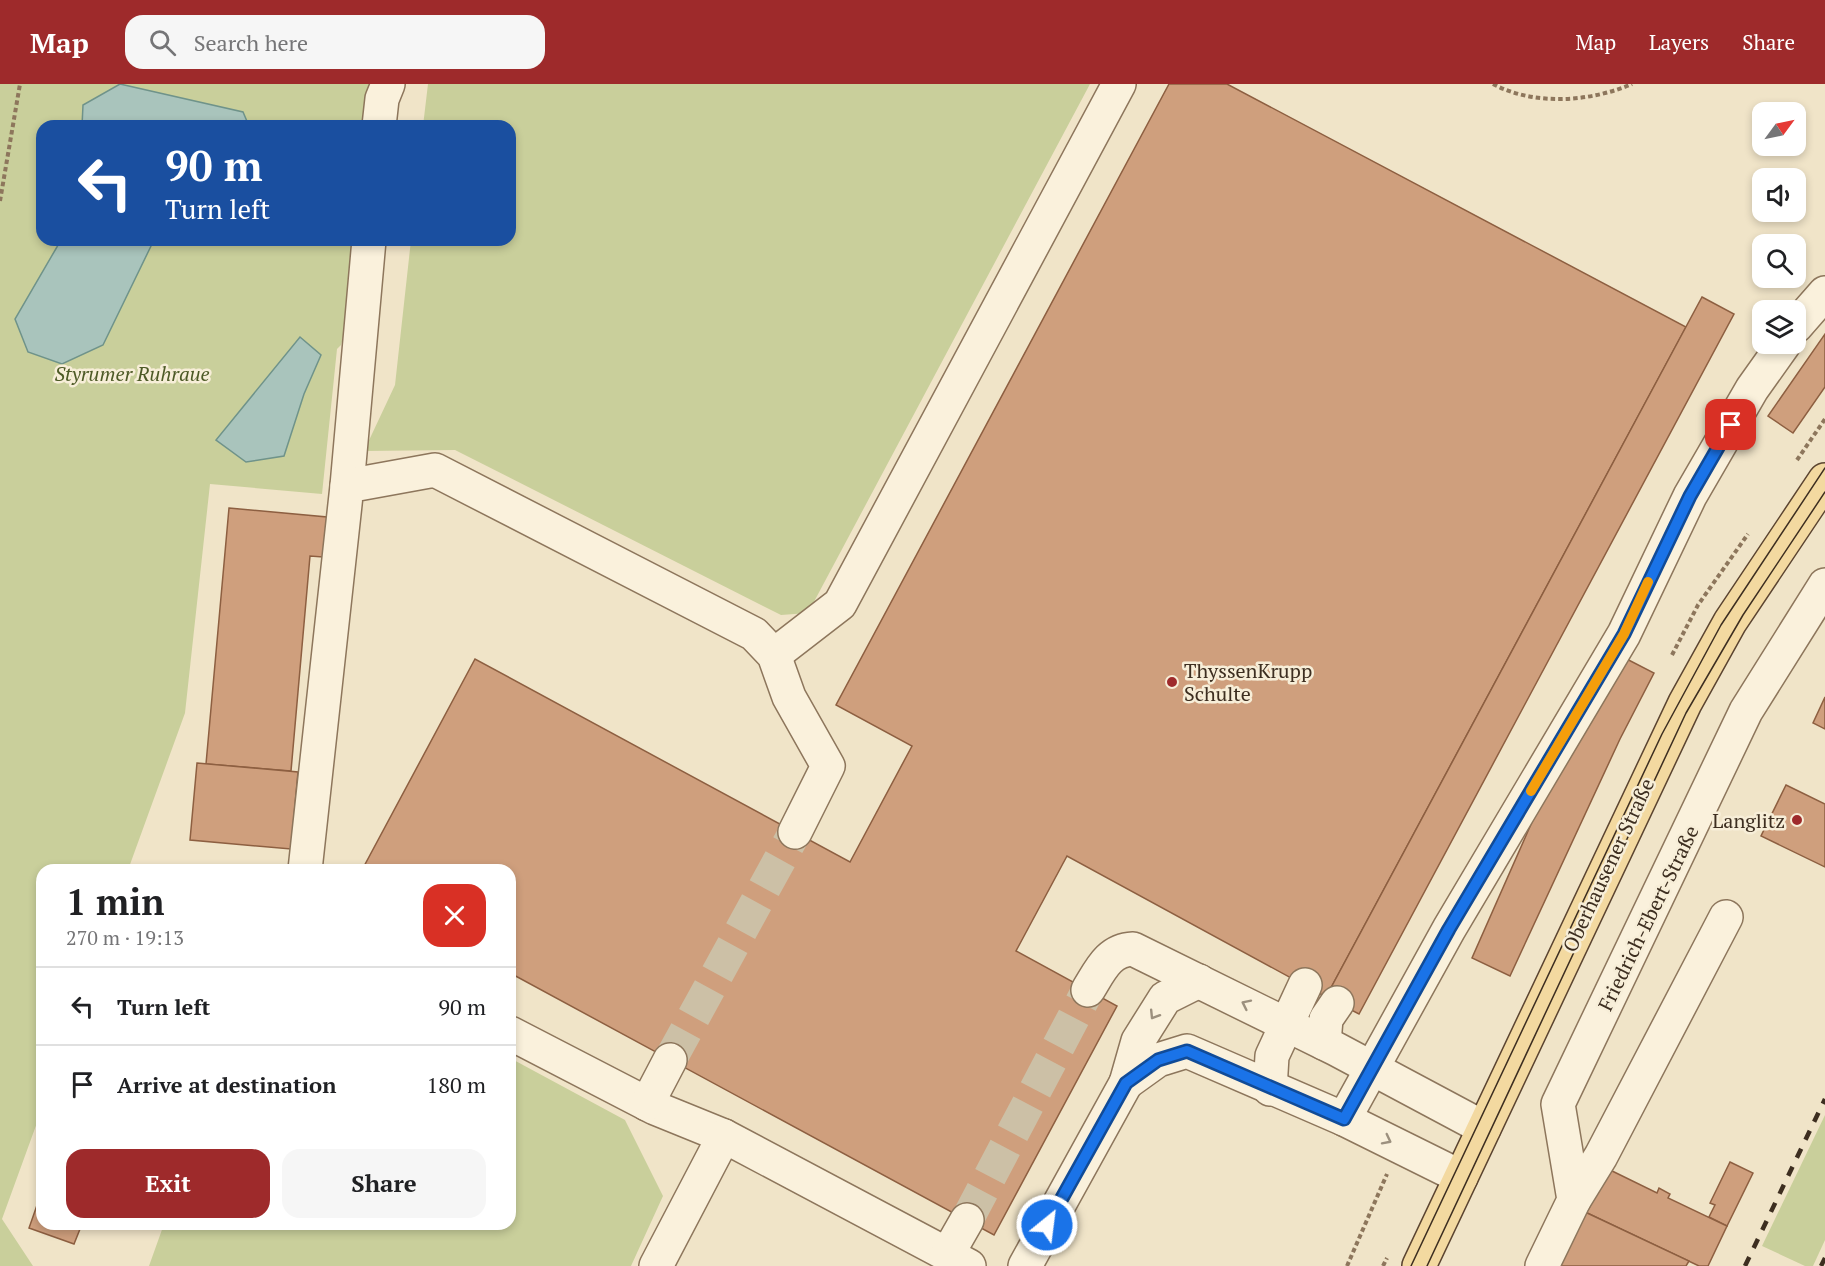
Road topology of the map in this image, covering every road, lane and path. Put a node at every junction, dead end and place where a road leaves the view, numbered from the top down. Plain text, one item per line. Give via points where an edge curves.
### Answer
1 (20, 84) edge
2 (388, 84) edge
3 (1119, 84) edge
4 (1493, 84) edge
5 (1632, 84) edge
6 (380, 120) edge
7 (0, 201) edge
8 (368, 246) edge
9 (1825, 293) edge
10 (1806, 315) edge
11 (1777, 354) edge
12 (1825, 480) edge
13 (347, 486) junction
14 (1825, 585) edge
15 (774, 656) junction
16 (795, 832) tunnel mouth
17 (306, 864) edge
18 (1726, 917) dead end
19 (1199, 981) junction
20 (1305, 985) dead end
21 (1088, 990) tunnel mouth
22 (1337, 1003) dead end
23 (1285, 1023) junction
24 (516, 1036) edge
25 (1324, 1043) junction
26 (670, 1060) tunnel mouth
27 (1371, 1068) junction
28 (1126, 1083) junction
29 (1270, 1089) junction
30 (647, 1104) junction
31 (1344, 1119) junction
32 (1484, 1128) junction
33 (724, 1137) junction
34 (1399, 1146) junction
35 (1461, 1177) junction
36 (1574, 1200) junction
37 (967, 1220) tunnel mouth
38 (958, 1260) edge
39 (656, 1266) edge
40 (1025, 1266) edge
41 (1347, 1266) edge
42 (1419, 1266) edge
43 (1542, 1266) edge

1 - 7 path
2 - 6 lane
3 - 15 lane via 840,604
4 - 5 path via 1541,98 1580,99
8 - 13 lane
9 - 10 lane
11 - 27 lane via 1690,496 1624,634
12 - 32 main road, Oberhausener Straße via 1730,622 1685,703
13 - 15 lane via 435,470 753,634
13 - 17 lane
14 - 36 lane, Friedrich-Ebert-Straße via 1746,711 1558,1104
15 - 16 lane via 789,697 828,766
18 - 36 lane
19 - 21 lane via 1133,949 1121,950 1106,961
23 -> 19 lane
19 -> 28 lane via 1165,998 1138,1041
20 - 23 lane
22 - 25 lane via 1326,1019
23 - 25 lane
23 - 29 lane via 1272,1056
24 - 30 lane
25 - 27 lane
26 - 30 lane
27 - 31 lane
27 - 32 lane
28 - 29 lane via 1158,1060 1187,1051
28 - 40 lane
29 - 31 lane
30 - 33 lane
31 -> 34 lane
32 - 35 main road, Oberhausener Straße
33 - 38 lane
33 - 39 lane
34 - 35 lane
34 - 41 path
35 - 42 main road, Oberhausener Straße
36 - 43 lane
37 - 38 lane

